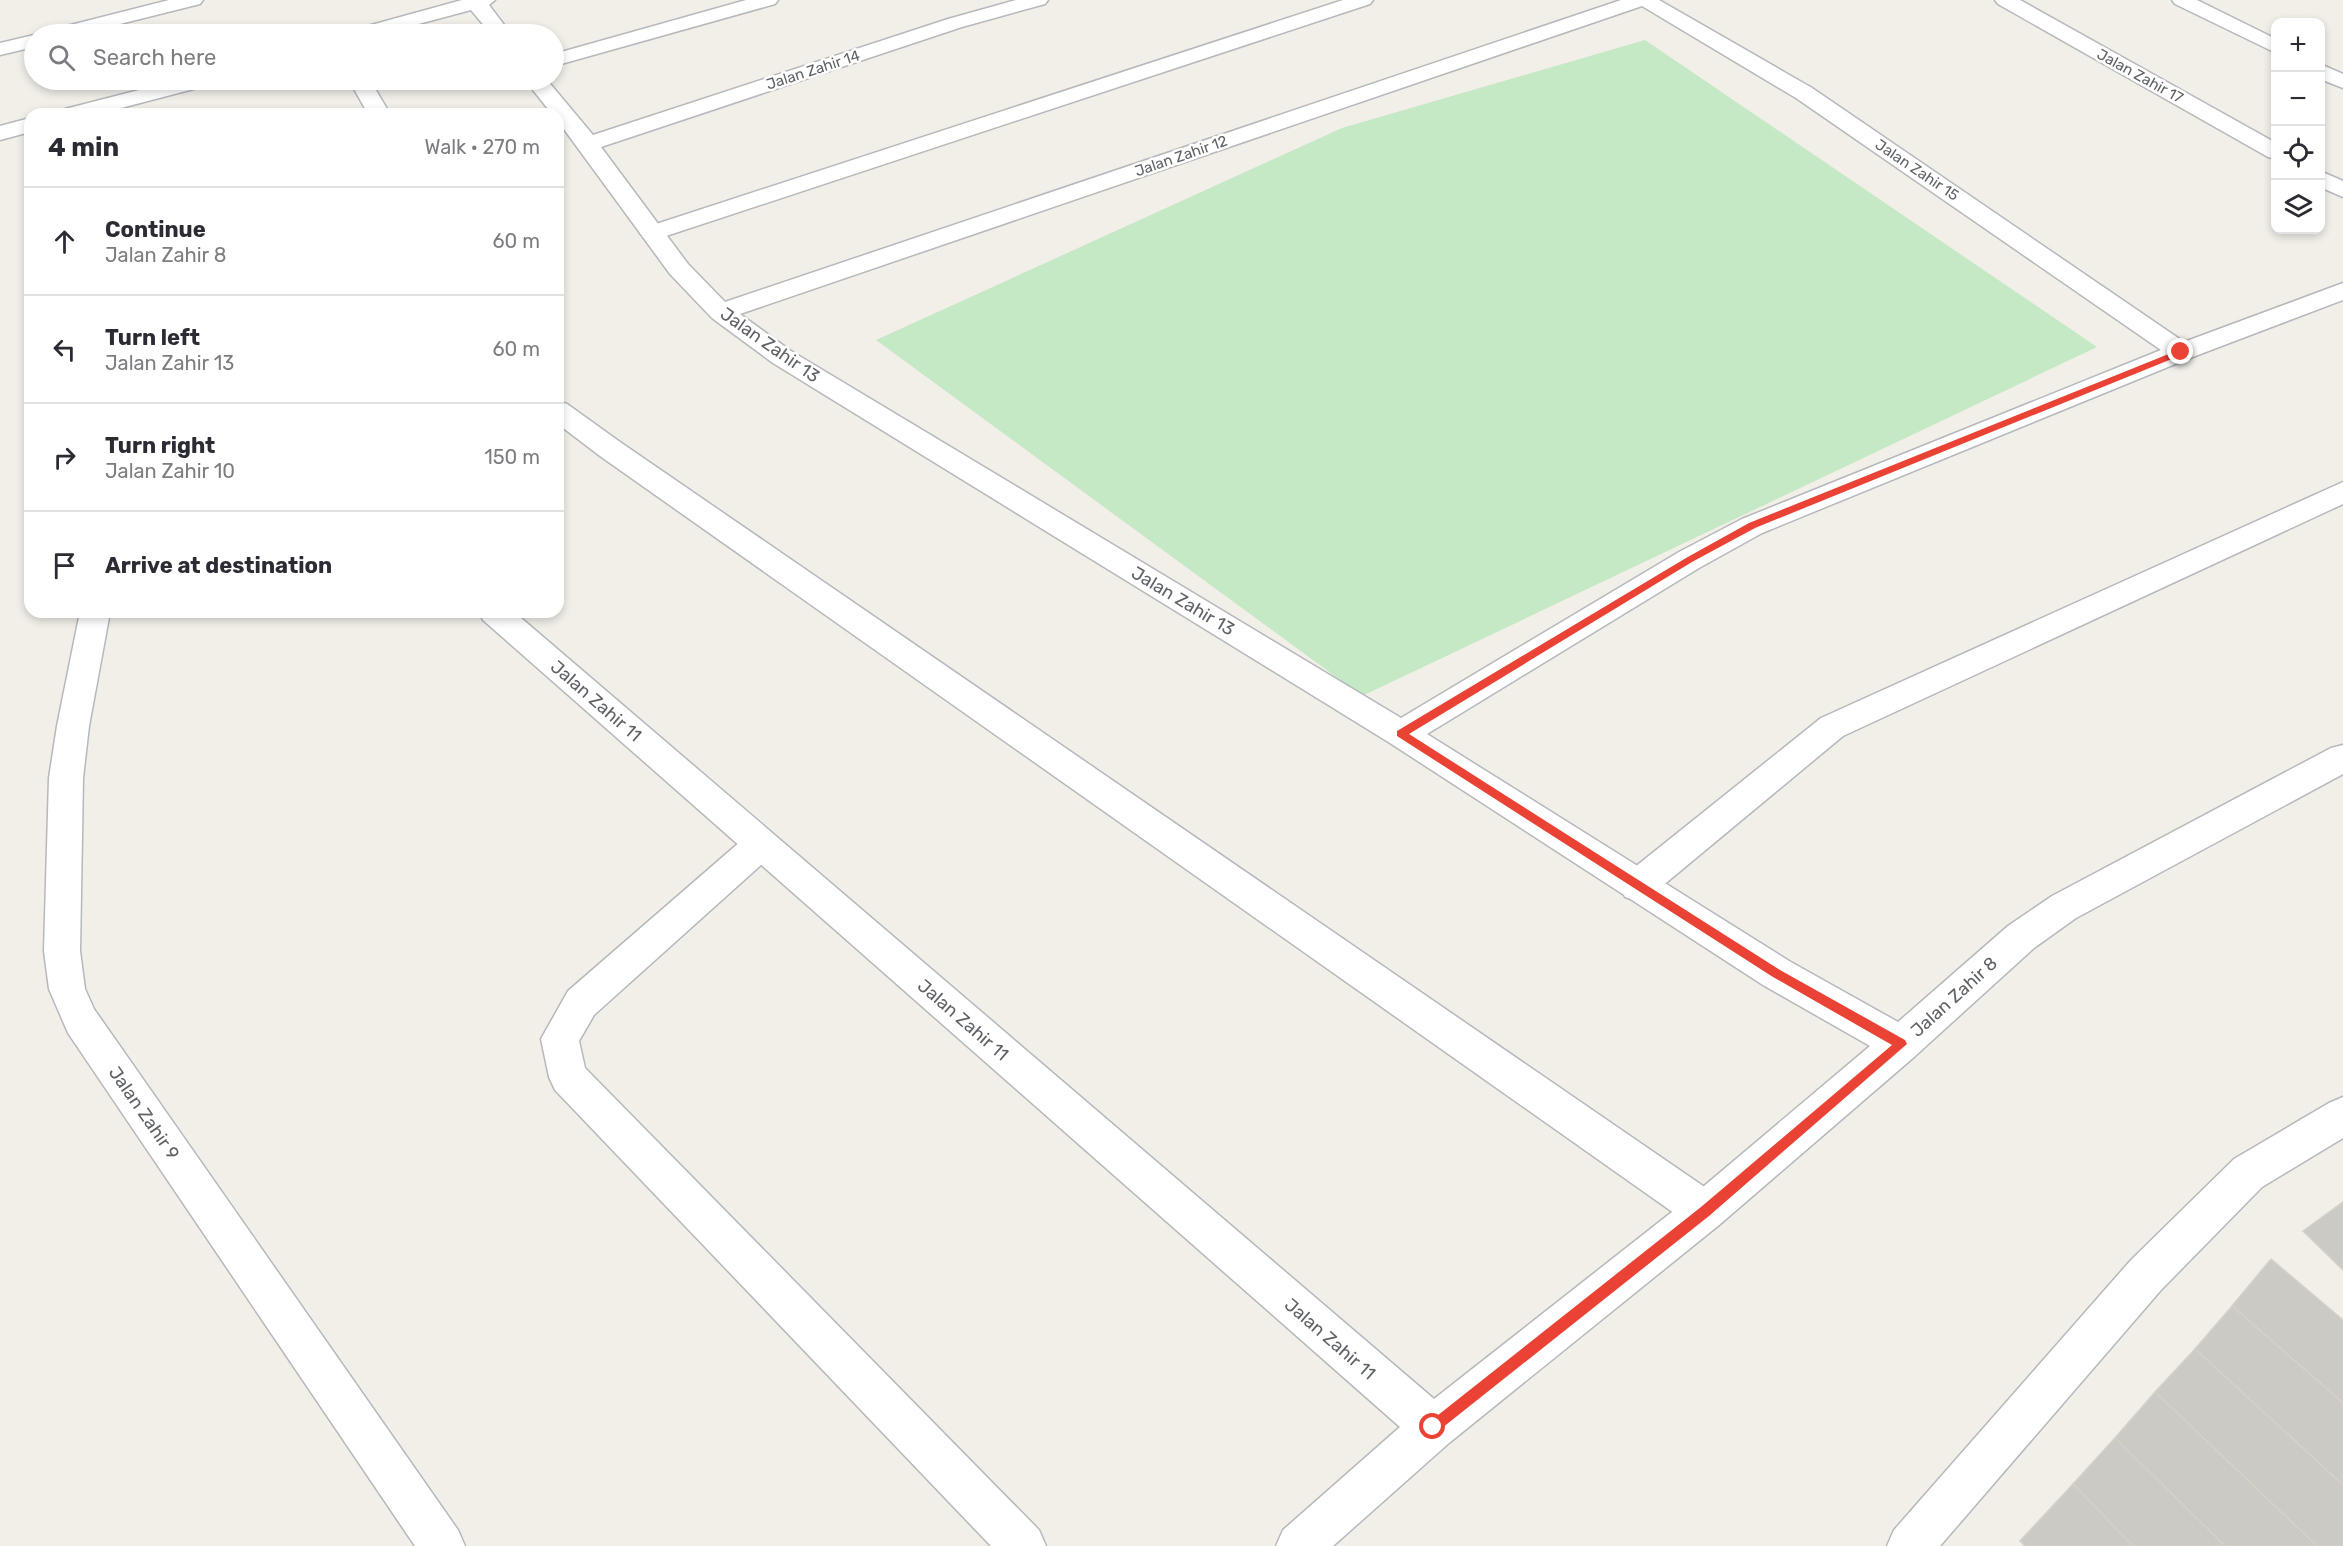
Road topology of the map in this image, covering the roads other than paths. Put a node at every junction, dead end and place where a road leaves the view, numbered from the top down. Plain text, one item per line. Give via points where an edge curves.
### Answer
1 (193, 0) edge
2 (768, 0) edge
3 (1038, 0) edge
4 (1363, 0) edge
5 (1641, 0) edge
6 (1646, 0) edge
7 (2006, 0) edge
8 (2182, 0) edge
9 (479, 1) edge
10 (98, 24) edge
11 (396, 24) edge
12 (494, 24) edge
13 (24, 43) edge
14 (2271, 45) edge
15 (0, 49) edge
16 (564, 57) edge
17 (2324, 72) edge
18 (2343, 82) edge
19 (181, 90) edge
20 (366, 90) edge
21 (544, 90) edge
22 (156, 103) edge
23 (118, 108) edge
24 (376, 108) edge
25 (559, 108) edge
26 (564, 114) edge
27 (24, 127) edge
28 (0, 133) edge
29 (588, 144) junction
30 (2271, 149) edge
31 (2324, 180) edge
32 (2343, 190) edge
33 (652, 233) junction
34 (2343, 291) edge
35 (722, 312) junction
36 (2181, 352) junction
37 (564, 414) edge
38 (2343, 492) edge
39 (94, 618) edge
40 (501, 618) edge
41 (1401, 734) junction
42 (2343, 758) edge
43 (760, 844) junction
44 (1637, 886) junction
45 (1901, 1044) junction
46 (2343, 1116) edge
47 (1705, 1211) junction
48 (1433, 1427) junction
49 (442, 1546) edge
50 (1023, 1546) edge
51 (1299, 1546) edge
52 (1910, 1546) edge

1 - 10 street
2 - 16 street
3 - 29 street, Jalan Zahir 14 via 955,23
4 - 33 street
5 - 35 street, Jalan Zahir 12
6 - 36 street, Jalan Zahir 15 via 1804,93
7 - 30 street, Jalan Zahir 17
8 - 14 street
9 - 11 street
9 - 12 street
13 - 15 street
17 - 18 street
19 - 22 street
20 - 24 street
21 - 25 street, Jalan Zahir 13
22 - 23 street
26 - 29 street, Jalan Zahir 13
27 - 28 street
29 - 33 street, Jalan Zahir 13
31 - 32 street
33 - 35 street, Jalan Zahir 13 via 678,270
34 - 36 street
35 - 41 street, Jalan Zahir 13 via 782,357
36 - 41 street via 1752,526
37 - 47 street
38 - 44 street via 1832,728
39 - 49 street, Jalan Zahir 9 via 66,778 62,951 68,988 81,1021
40 - 43 street, Jalan Zahir 11
41 - 44 street, Jalan Zahir 13
42 - 45 street, Jalan Zahir 8 via 2064,907 2020,937
43 - 48 street, Jalan Zahir 11
43 - 50 street via 581,1003 560,1039 568,1077
44 - 45 street, Jalan Zahir 13 via 1776,973
45 - 47 street, Jalan Zahir 8
46 - 52 street via 2248,1173 2146,1275
47 - 48 street, Jalan Zahir 8
48 - 51 street, Jalan Zahir 8

